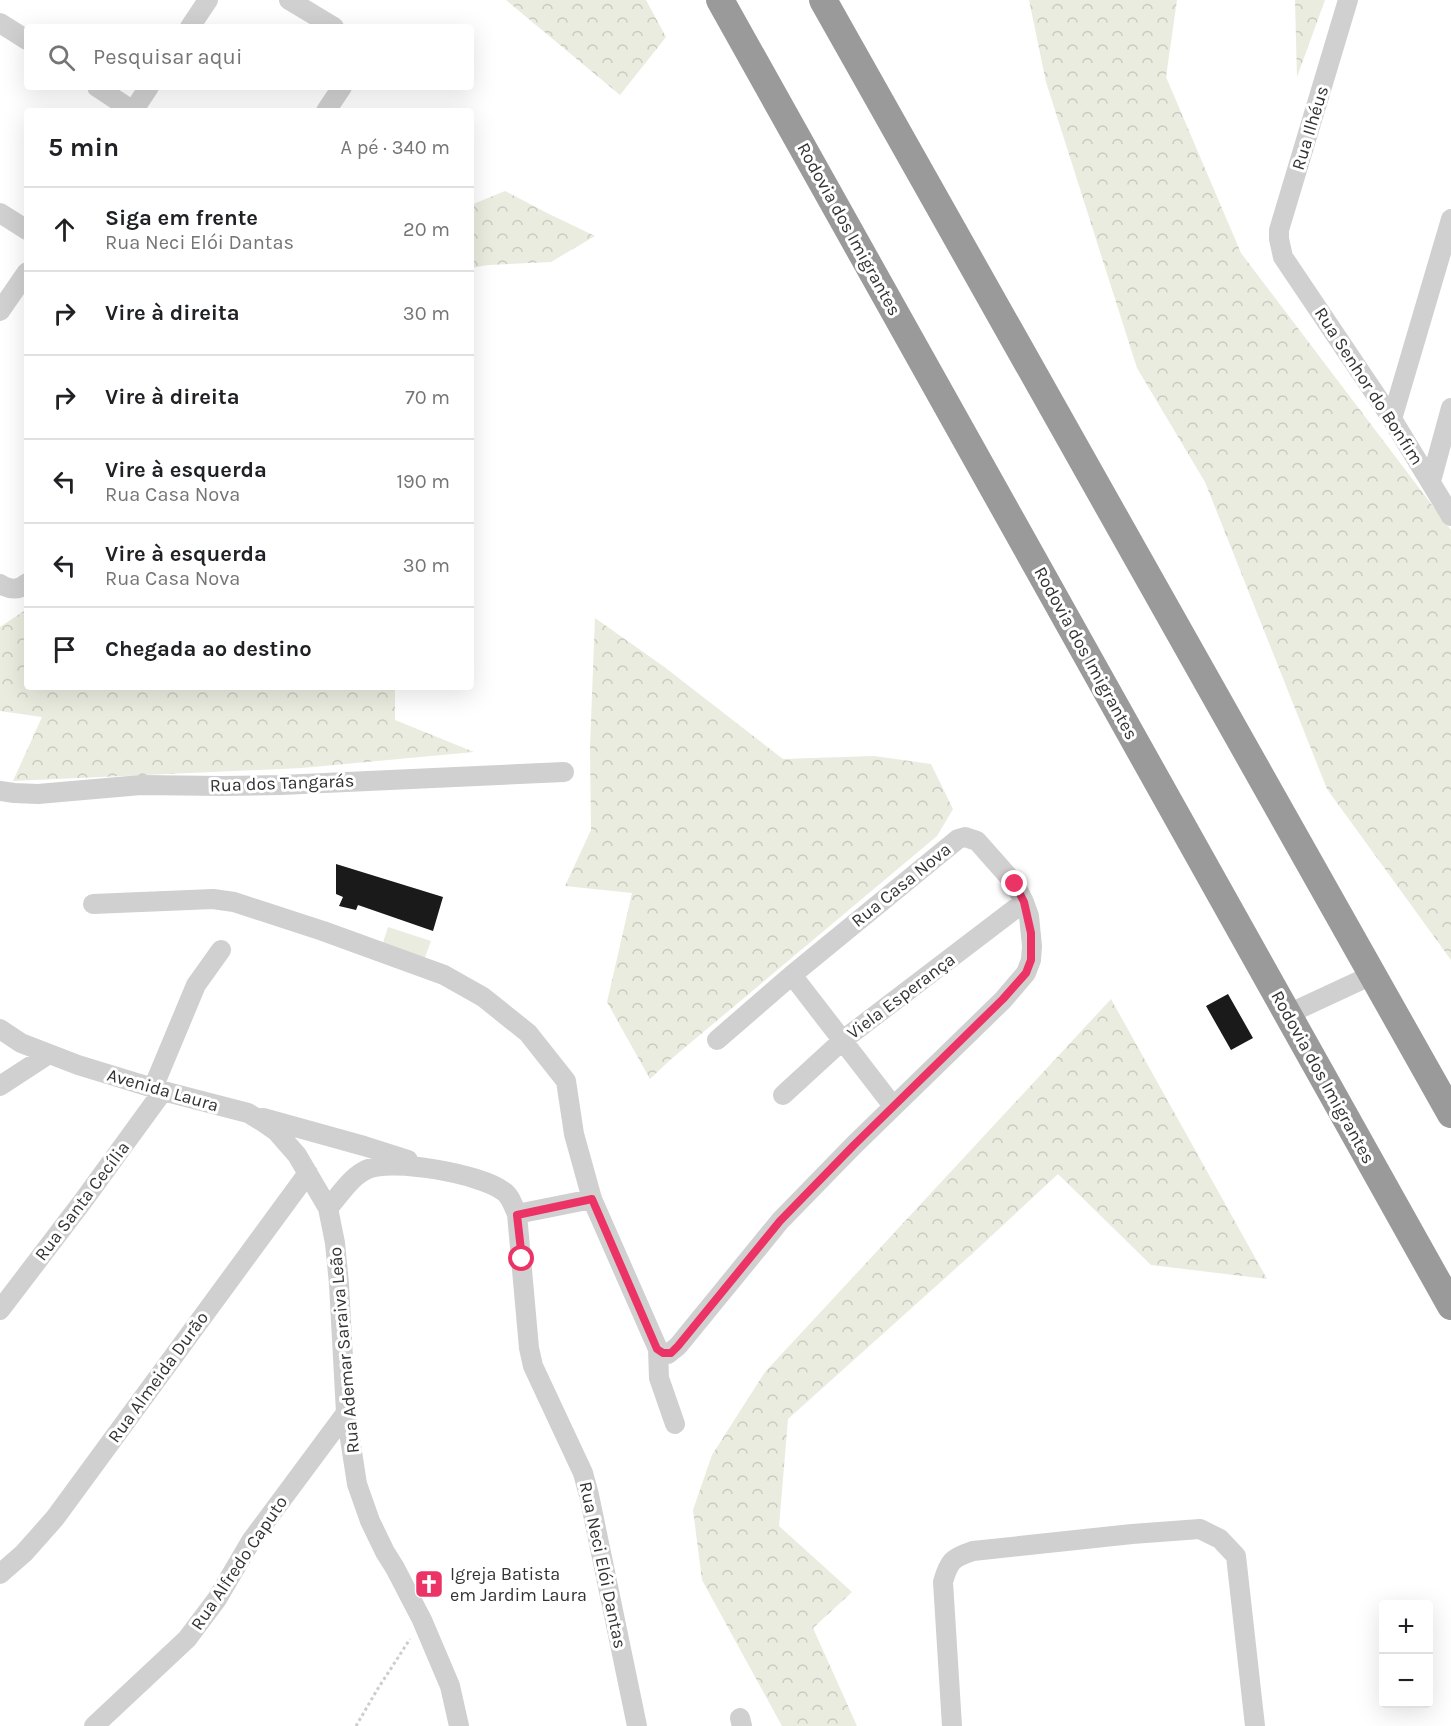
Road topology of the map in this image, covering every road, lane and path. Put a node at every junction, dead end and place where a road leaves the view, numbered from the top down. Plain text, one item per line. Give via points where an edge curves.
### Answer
1 (208, 0) edge
2 (289, 0) edge
3 (720, 0) edge
4 (823, 0) edge
5 (1348, 0) edge
6 (0, 23) edge
7 (192, 24) edge
8 (329, 24) edge
9 (24, 38) edge
10 (102, 90) edge
11 (147, 90) edge
12 (340, 90) edge
13 (128, 108) edge
14 (135, 108) edge
15 (328, 108) edge
16 (0, 213) edge
17 (1451, 219) edge
18 (24, 228) edge
19 (1283, 258) joint
20 (24, 276) edge
21 (0, 311) edge
22 (1451, 408) edge
23 (1392, 419) junction
24 (1431, 482) junction
25 (1451, 516) edge
26 (24, 585) edge
27 (4, 586) edge
28 (564, 772) dead end
29 (0, 791) edge
30 (1024, 902) junction
31 (93, 904) dead end
32 (221, 950) dead end
33 (792, 975) junction
34 (1372, 975) junction
35 (1288, 1014) junction
36 (0, 1029) edge
37 (717, 1040) dead end
38 (843, 1040) junction
39 (49, 1054) junction
40 (0, 1086) edge
41 (158, 1090) junction
42 (783, 1095) dead end
43 (893, 1106) junction
44 (248, 1113) junction
45 (1451, 1114) edge
46 (428, 1167) junction
47 (308, 1173) junction
48 (592, 1199) junction
49 (514, 1207) junction
50 (328, 1208) junction
51 (1451, 1306) edge
52 (0, 1310) edge
53 (657, 1349) junction
54 (346, 1413) junction
55 (675, 1424) dead end
56 (0, 1574) edge
57 (423, 1620) junction
58 (94, 1726) edge
59 (356, 1726) edge
60 (459, 1726) edge
61 (637, 1726) edge
62 (952, 1726) edge
63 (1255, 1726) edge

1 - 7 street
2 - 8 street
3 - 35 highway, Rodovia dos Imigrantes
4 - 34 highway
5 - 19 street, Rua Ilhéus via 1279,230
6 - 9 street
10 - 13 street
11 - 14 street
12 - 15 street
16 - 18 street
17 - 23 street
19 - 23 street, Rua Senhor do Bonfim
20 - 21 street
22 - 24 street
23 - 24 street, Rua Senhor do Bonfim
24 - 25 street, Rua Senhor do Bonfim
26 - 27 street via 16,589
28 - 29 street, Rua dos Tangarás via 222,786 141,785 38,794
30 - 33 street, Rua Casa Nova via 1015,884 977,841 958,839
30 - 38 street, Viela Esperança
30 - 43 street, Rua Casa Nova via 1032,946 1026,973
31 - 48 street via 213,899 234,902 444,975 483,996 528,1033 566,1081 574,1134
32 - 41 street, Rua Santa Cecília via 196,986
33 - 37 street, Rua Casa Nova
33 - 38 street
34 - 35 street
34 - 45 highway
35 - 51 highway, Rodovia dos Imigrantes
36 - 39 street, Avenida Laura
38 - 42 street, Viela Esperança
38 - 43 street
39 - 40 street
39 - 41 street, Avenida Laura
41 - 44 street, Avenida Laura
41 - 52 street, Rua Santa Cecília via 83,1201
43 - 53 street, Rua Casa Nova via 780,1221 678,1346 668,1354
44 - 46 street
44 - 47 street, Avenida Laura via 276,1131
46 - 49 street via 488,1184 503,1191
46 - 50 street via 378,1165 366,1169
47 - 50 street, Rua Ademar Saraiva Leão
47 - 56 street, Rua Almeida Durão via 55,1518
48 - 49 street
48 - 53 street
49 - 61 street, Rua Neci Elói Dantas via 533,1366 583,1473
50 - 54 street, Rua Ademar Saraiva Leão via 339,1284
53 - 55 street via 659,1378
54 - 57 street, Rua Ademar Saraiva Leão via 357,1484 370,1521
54 - 58 street, Rua Alfredo Caputo via 251,1541 217,1599 188,1638
57 - 59 path
57 - 60 street, Rua Ademar Saraiva Leão via 450,1686
62 - 63 street via 943,1582 948,1565 973,1551 1200,1529 1220,1539 1236,1556

